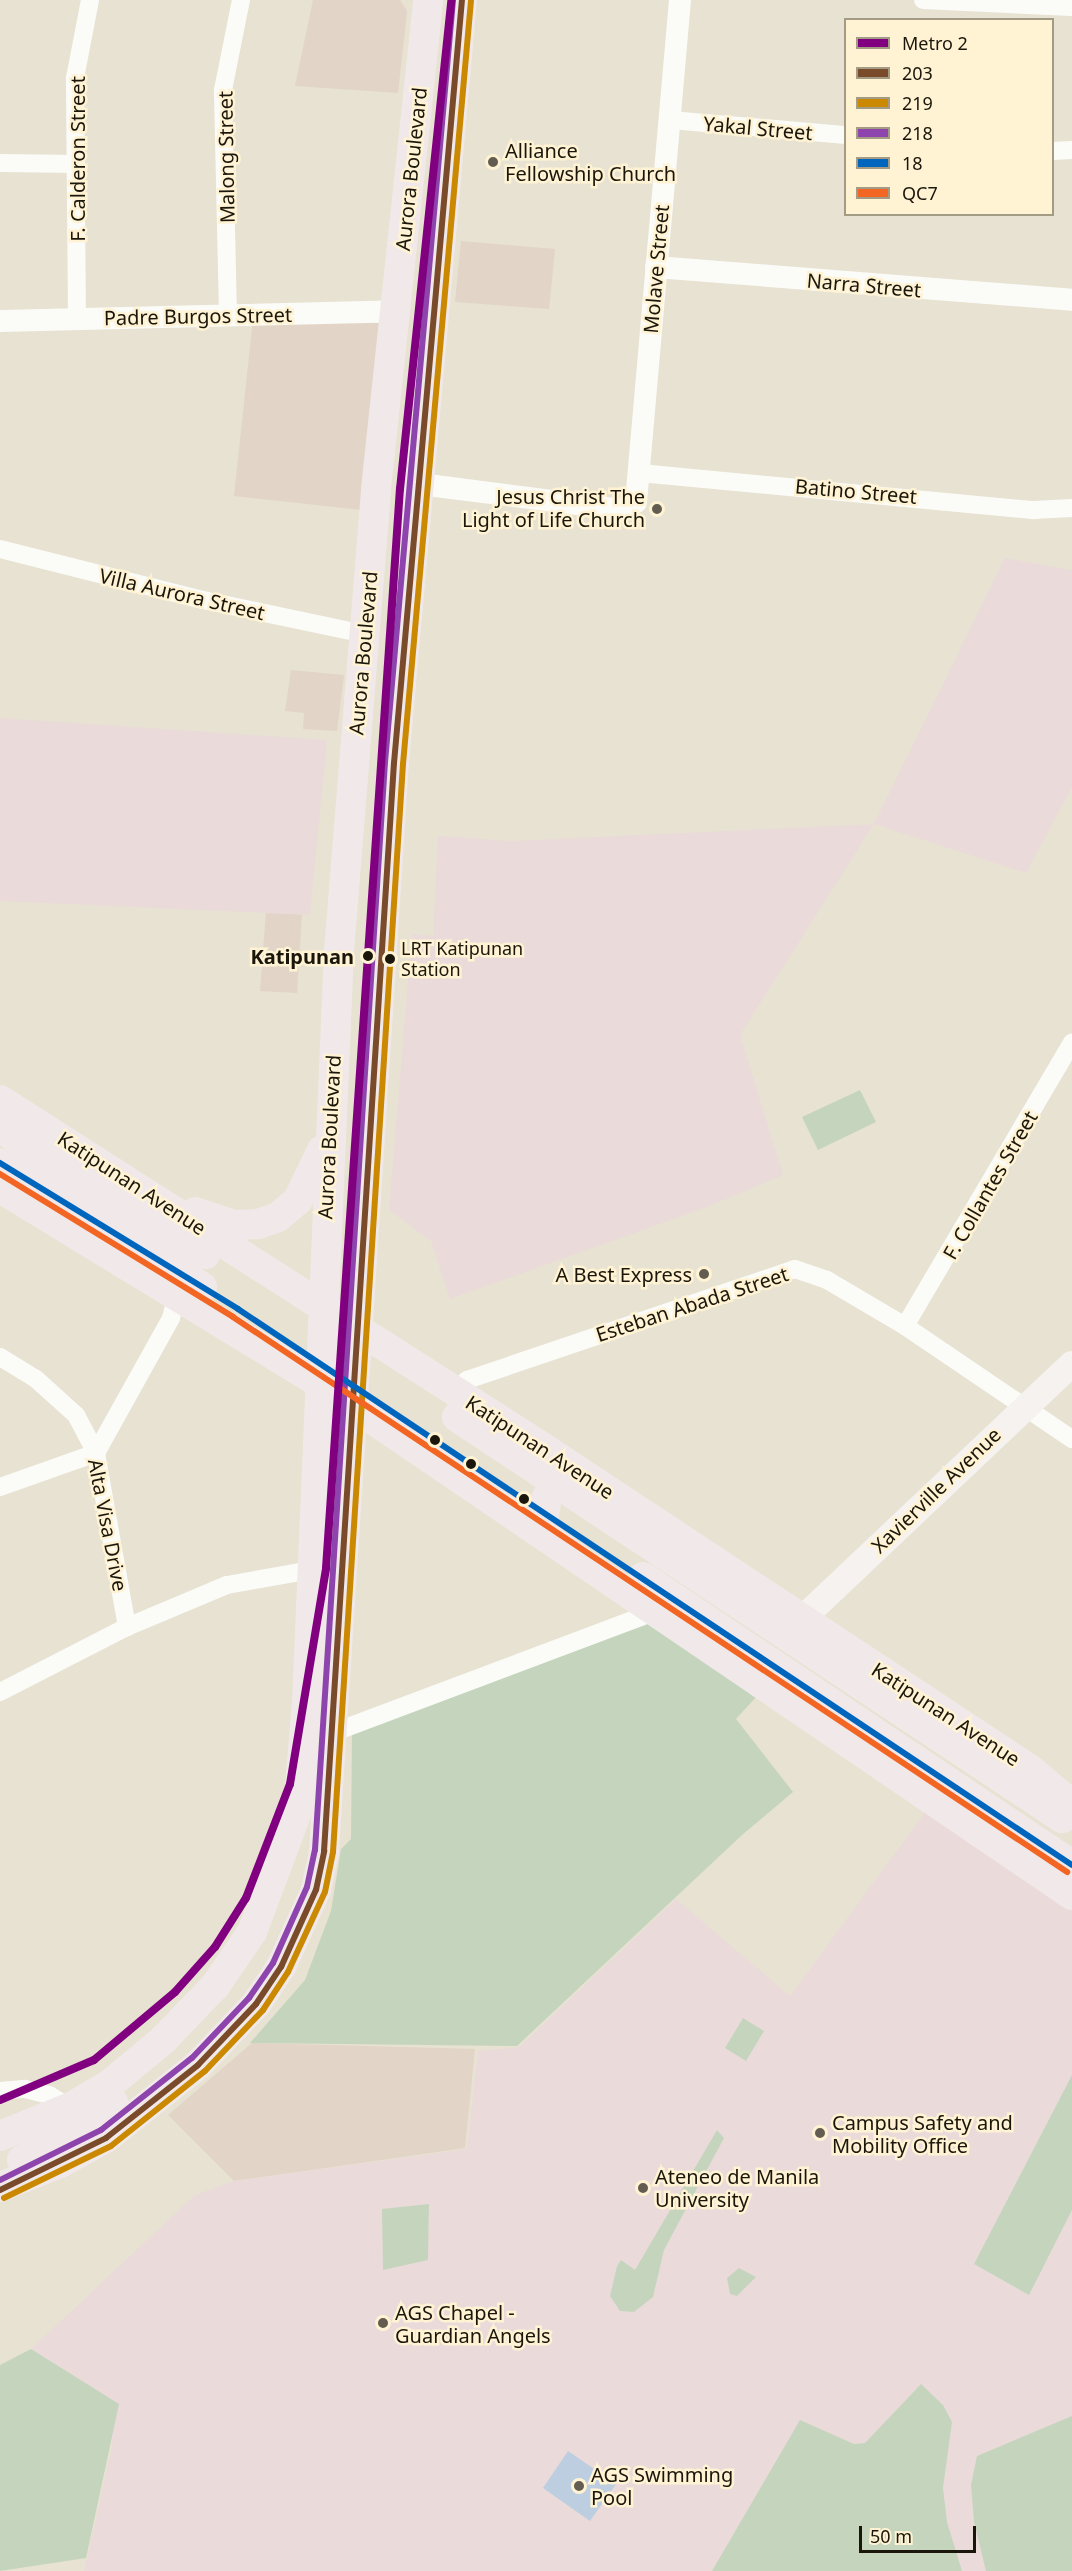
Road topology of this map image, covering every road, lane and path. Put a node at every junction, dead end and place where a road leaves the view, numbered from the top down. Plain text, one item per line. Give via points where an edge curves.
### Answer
1 (90, 0) edge
2 (241, 0) edge
3 (428, 0) edge
4 (462, 0) edge
5 (680, 0) edge
6 (923, 0) edge
7 (1072, 7) edge
8 (670, 120) junction
9 (844, 135) edge
10 (1072, 150) edge
11 (1054, 151) edge
12 (0, 163) edge
13 (76, 164) junction
14 (656, 267) junction
15 (1072, 300) edge
16 (397, 311) junction
17 (228, 315) junction
18 (77, 319) junction
19 (0, 321) edge
20 (640, 473) junction
21 (420, 484) junction
22 (1072, 508) edge
23 (0, 549) edge
24 (364, 634) junction
25 (404, 637) junction
26 (1072, 1042) edge
27 (0, 1100) edge
28 (0, 1128) edge
29 (53, 1131) junction
30 (328, 1136) junction
31 (95, 1158) junction
32 (0, 1163) edge
33 (151, 1193) junction
34 (12, 1196) edge
35 (65, 1228) junction
36 (212, 1236) junction
37 (361, 1258) junction
38 (177, 1295) junction
39 (322, 1307) junction
40 (905, 1326) junction
41 (358, 1330) junction
42 (270, 1351) junction
43 (0, 1357) edge
44 (1072, 1364) edge
45 (412, 1365) junction
46 (318, 1382) junction
47 (454, 1392) junction
48 (353, 1406) junction
49 (1024, 1406) junction
50 (316, 1425) junction
51 (520, 1432) junction
52 (1072, 1439) edge
53 (96, 1453) junction
54 (590, 1479) junction
55 (0, 1487) edge
56 (481, 1492) junction
57 (552, 1540) junction
58 (311, 1570) junction
59 (656, 1611) junction
60 (802, 1619) junction
61 (127, 1627) junction
62 (0, 1692) edge
63 (332, 1733) junction
64 (1072, 1805) edge
65 (298, 1809) junction
66 (1072, 1824) edge
67 (1072, 1865) edge
68 (1072, 1895) edge
69 (0, 2091) edge
70 (69, 2107) junction
71 (0, 2136) edge
72 (4, 2182) edge

1 - 13 street, F. Calderon Street via 75,78
2 - 17 street, Malong Street via 223,90
3 - 16 main road, Aurora Boulevard
4 - 21 main road, Aurora Boulevard
5 - 8 street, Molave Street
6 - 7 street
8 - 9 street, Yakal Street
8 - 14 street, Molave Street
10 - 11 street
12 - 13 street
13 - 18 street, F. Calderon Street
14 - 15 street, Narra Street
14 - 20 street, Molave Street
16 - 17 street, Padre Burgos Street
16 - 24 main road, Aurora Boulevard
17 - 18 street, Padre Burgos Street
18 - 19 street, Padre Burgos Street
20 - 21 street, Molave Street via 636,502 623,510
20 - 22 street, Batino Street via 1034,510
21 - 25 main road, Aurora Boulevard
23 - 24 street, Villa Aurora Street via 203,600
24 - 25 main road
24 - 30 main road, Aurora Boulevard
25 - 37 main road, Aurora Boulevard
26 - 40 street, F. Collantes Street
27 - 29 main road, Katipunan Avenue
28 - 66 main road, Katipunan Avenue via 273,1297
29 - 31 main road, Katipunan Avenue
29 - 34 main road via 57,1154 43,1187
30 - 33 main road via 298,1200 278,1217 258,1224 217,1222
30 - 39 main road, Aurora Boulevard
31 - 33 main road, Katipunan Avenue
31 - 35 main road via 67,1173 58,1185 54,1199
32 - 67 main road via 238,1309
33 - 36 main road, Katipunan Avenue
34 - 35 main road
35 - 38 main road
36 - 38 main road
36 - 39 main road, Katipunan Avenue
37 - 41 main road, Aurora Boulevard
37 - 45 main road via 374,1313
38 - 42 main road
38 - 53 street via 171,1318
39 - 41 main road, Katipunan Avenue
39 - 46 main road, Aurora Boulevard
40 - 47 street, Esteban Abada Street via 827,1280 795,1269 467,1380
40 - 49 street, Esteban Abada Street
41 - 45 main road, Katipunan Avenue
41 - 48 main road, Aurora Boulevard
42 - 46 main road
42 - 50 main road via 301,1390
43 - 53 street, Alta Visa Drive via 36,1379 76,1416
44 - 49 main road, Xavierville Avenue
45 - 47 main road, Katipunan Avenue
46 - 48 main road
46 - 50 main road, Aurora Boulevard
47 - 51 main road, Katipunan Avenue
48 - 56 main road
48 - 63 main road, Aurora Boulevard
49 - 52 street, Esteban Abada Street
49 - 60 main road, Xavierville Avenue
50 - 58 main road, Aurora Boulevard
51 - 54 main road, Katipunan Avenue
51 - 56 main road
53 - 55 street
53 - 61 street, Alta Visa Drive
54 - 57 main road via 572,1476 547,1497 543,1524
54 - 60 main road, Katipunan Avenue
56 - 57 main road
57 - 59 main road
58 - 61 street via 227,1585
58 - 65 main road, Aurora Boulevard
59 - 63 street
59 - 68 main road
60 - 64 main road, Katipunan Avenue via 1031,1770
61 - 62 street
63 - 72 main road, Aurora Boulevard via 324,1851 316,1890 281,1966 256,2004 168,2093 106,2138
65 - 70 main road via 252,1932 215,1986 163,2040 110,2084
65 - 72 main road via 301,1832 291,1892 272,1934 229,1996 174,2051 108,2107
69 - 70 street via 25,2089 49,2095
70 - 71 main road

